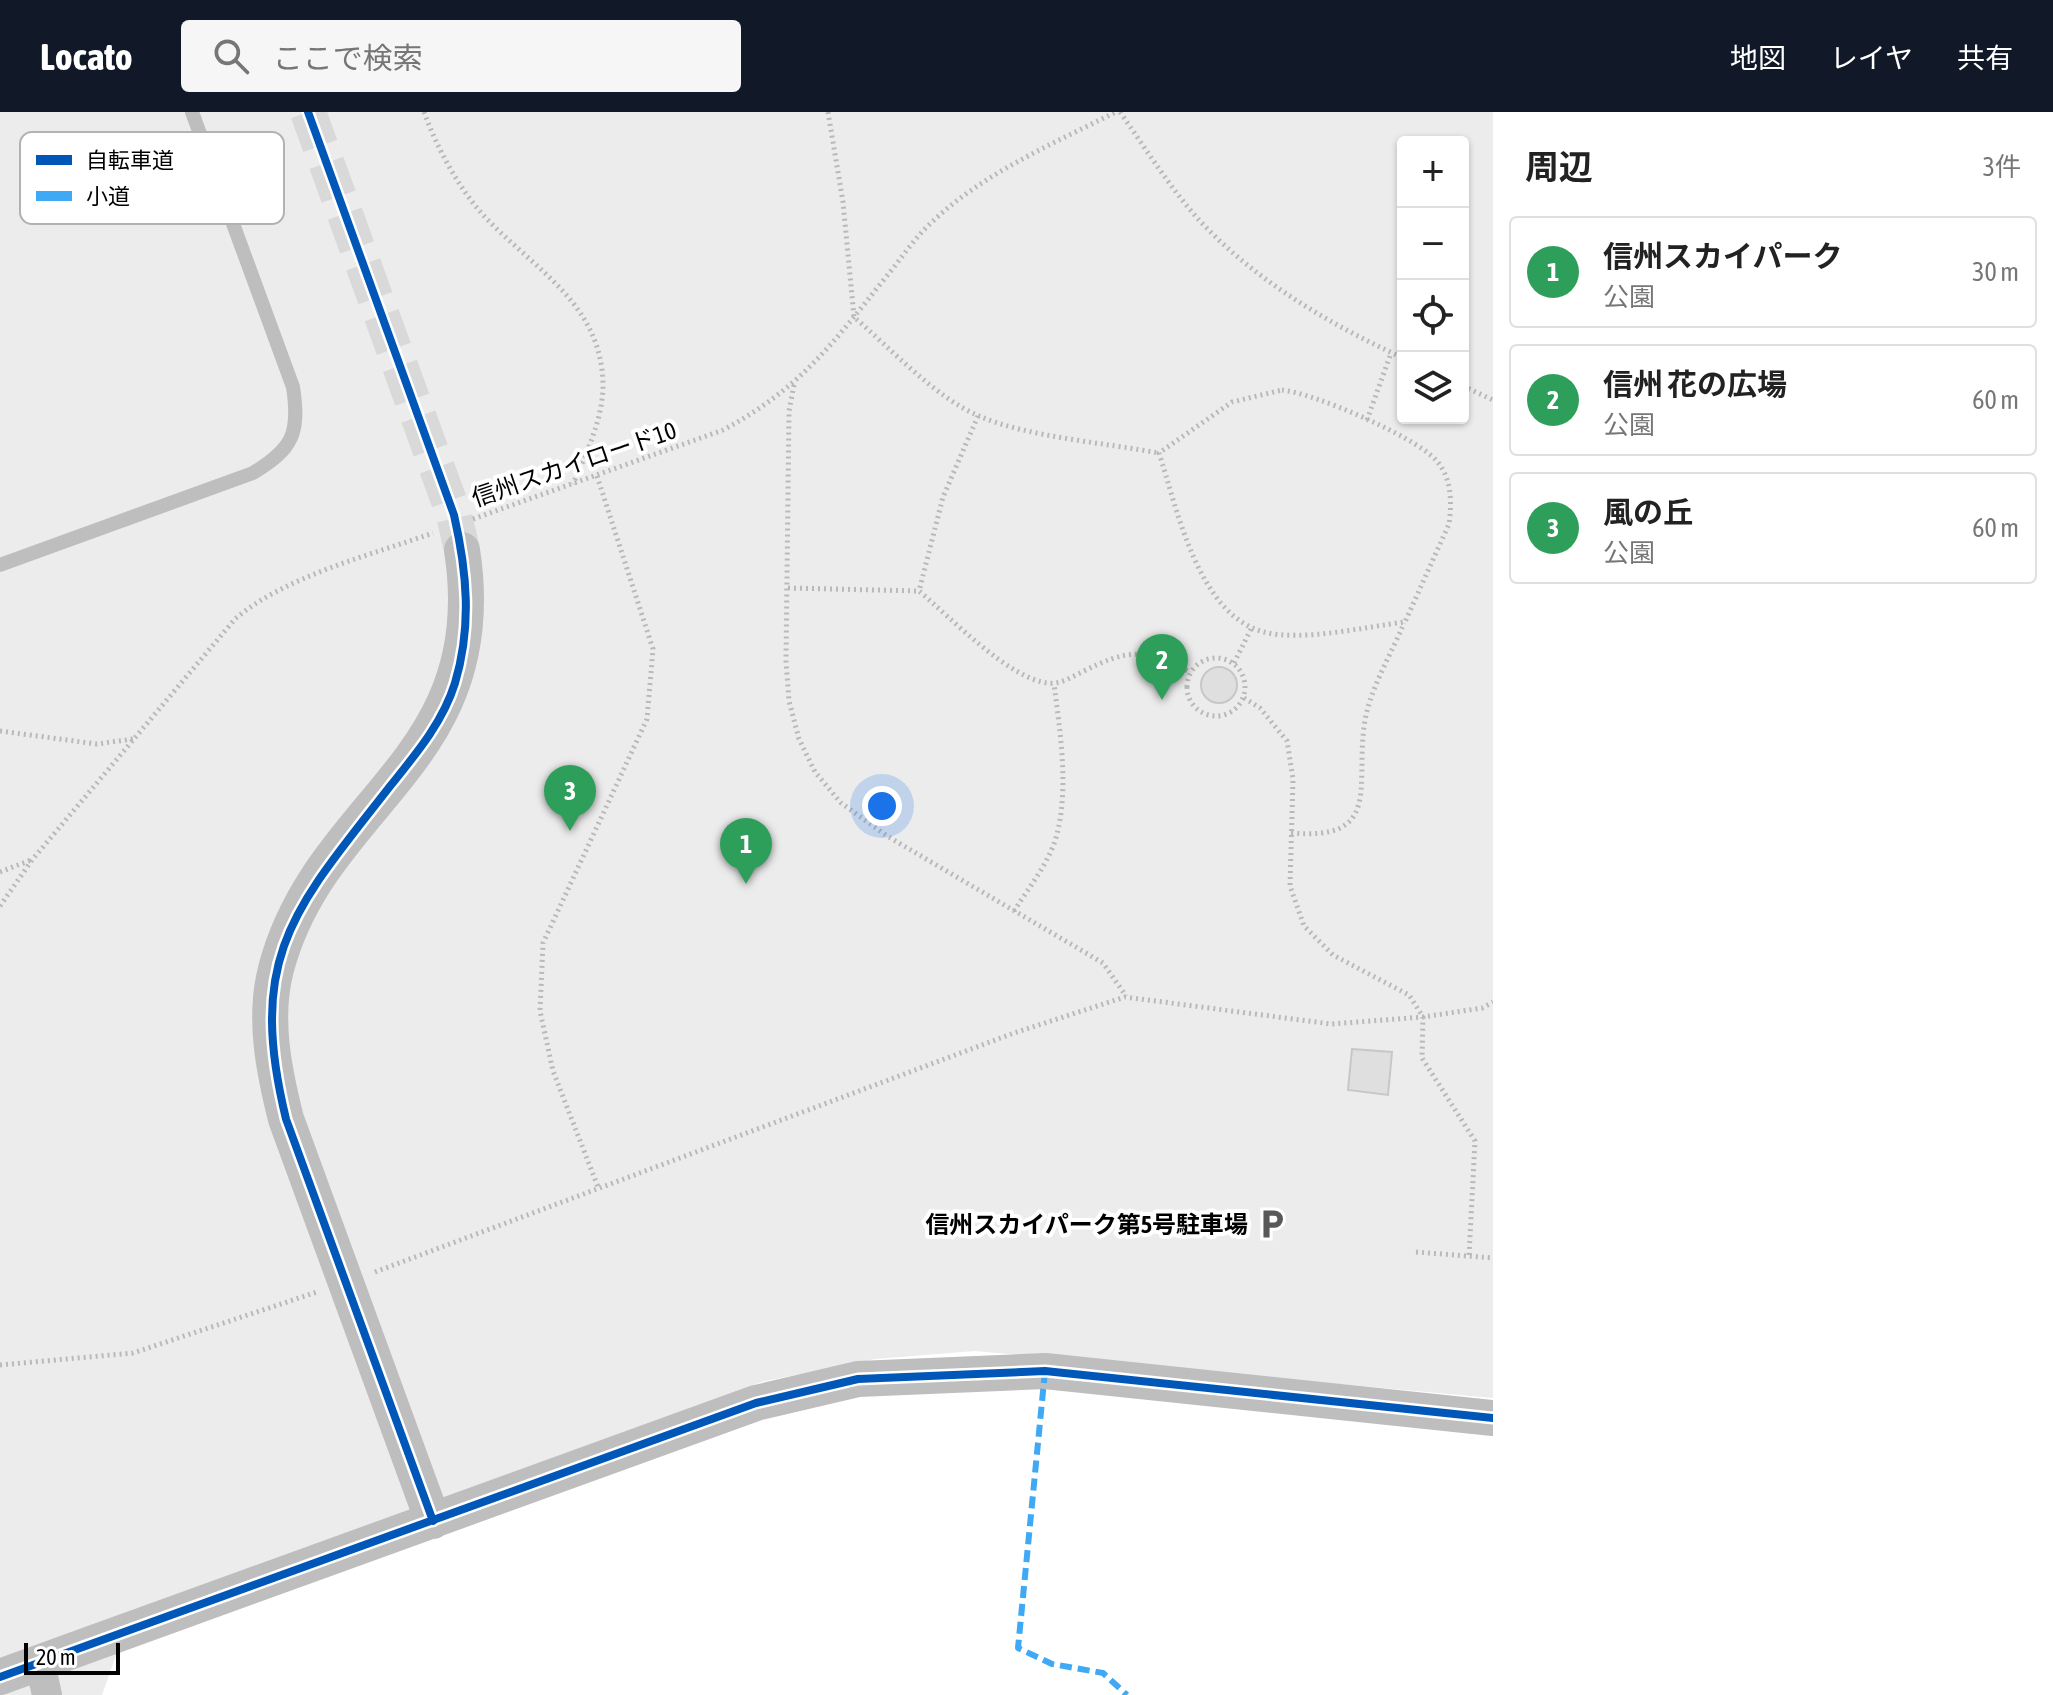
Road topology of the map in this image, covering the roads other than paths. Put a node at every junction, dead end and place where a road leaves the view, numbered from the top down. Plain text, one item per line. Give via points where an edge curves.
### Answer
1 (192, 112) edge
2 (199, 132) edge
3 (233, 224) edge
4 (458, 533) tunnel mouth
5 (0, 565) edge
6 (1493, 1418) edge
7 (433, 1521) junction
8 (0, 1677) edge
9 (44, 1679) edge

1 - 2 lane
3 - 5 lane via 293,387 298,418 289,445 253,473
4 - 7 street via 467,615 446,704 424,743 311,887 283,946 271,1030 281,1097
6 - 7 street via 1045,1371 858,1379 756,1403
7 - 9 street
8 - 9 street

